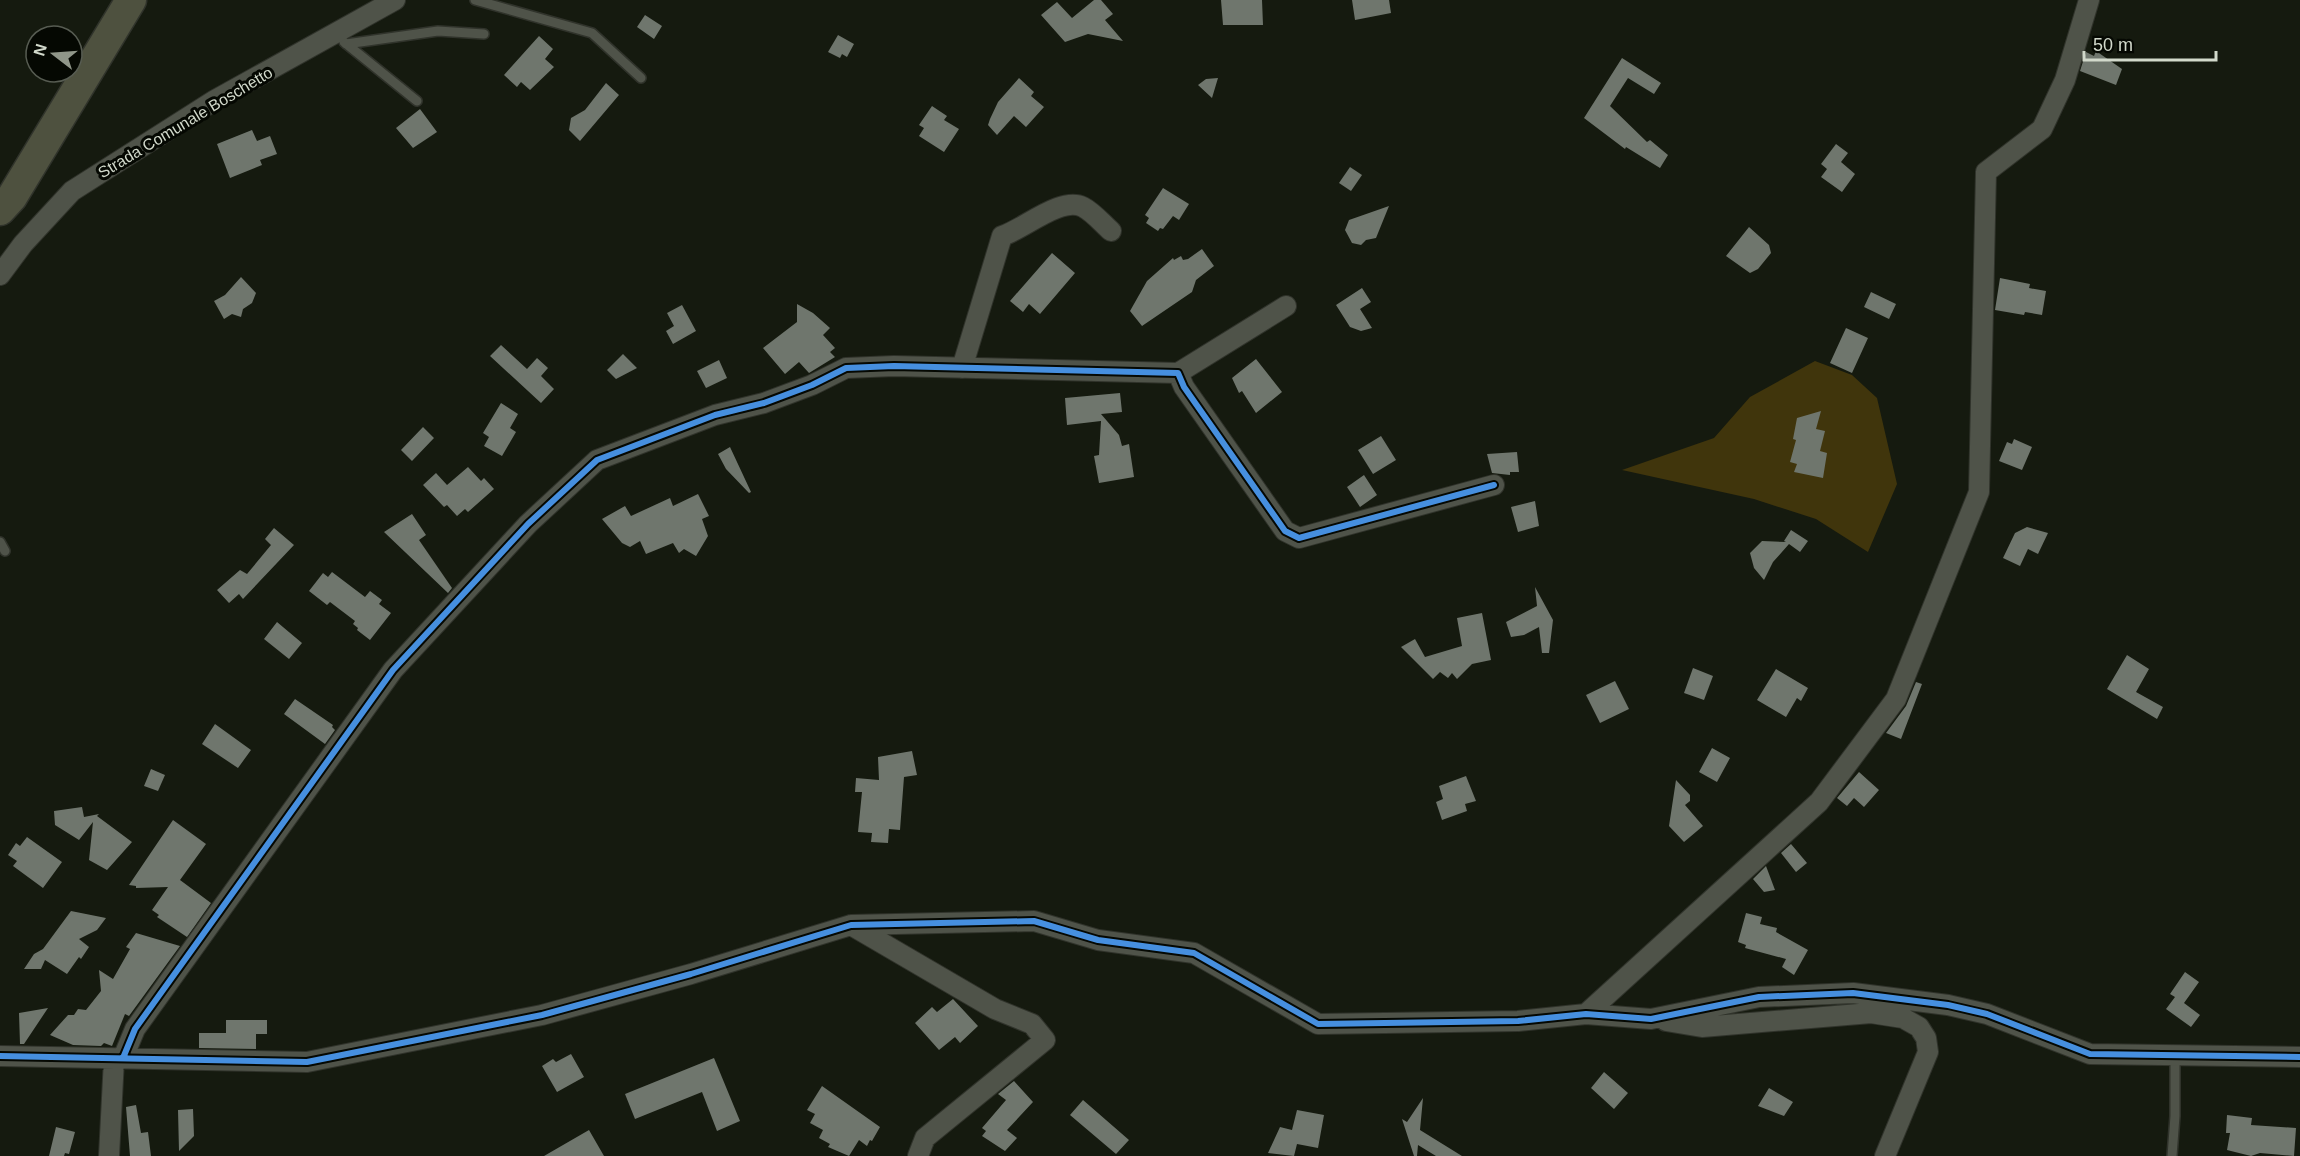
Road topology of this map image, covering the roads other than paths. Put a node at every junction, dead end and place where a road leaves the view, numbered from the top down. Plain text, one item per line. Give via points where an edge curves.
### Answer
1 (131, 0) edge
2 (395, 0) edge
3 (475, 0) edge
4 (2089, 0) edge
5 (484, 34) dead end
6 (340, 39) junction
7 (641, 78) dead end
8 (417, 101) dead end
9 (4, 204) edge
10 (1111, 231) dead end
11 (0, 275) edge
12 (1286, 306) dead end
13 (962, 368) junction
14 (1178, 373) junction
15 (1494, 485) dead end
16 (0, 542) edge
17 (5, 551) dead end
18 (851, 925) junction
19 (1586, 1014) junction
20 (1651, 1018) junction
21 (2175, 1055) junction
22 (0, 1056) edge
23 (2300, 1057) edge
24 (123, 1058) junction
25 (110, 1156) edge
26 (918, 1156) edge
27 (1885, 1156) edge
28 (2172, 1156) edge

1 - 9 main road
2 - 6 street, Strada Comunale Boschetto
3 - 7 lane via 592,33
4 - 19 street via 2065,80 2042,129 1986,172 1979,492 1896,699 1819,802
5 - 6 lane via 438,31
6 - 8 lane
6 - 11 street, Strada Comunale Boschetto via 215,100 72,190
10 - 13 street via 1073,203 1002,236
12 - 14 street
13 - 14 street
13 - 24 street via 846,368 764,403 714,415 597,460 528,524 393,670 135,1029
14 - 15 street via 1254,490 1285,531 1299,538
16 - 17 lane
18 - 19 street via 1034,921 1098,940 1194,953 1318,1024 1518,1021
18 - 24 street via 542,1015 307,1062
18 - 26 street via 995,1009 1032,1023 1045,1040 925,1138
19 - 20 street
20 - 21 street via 1760,998 1853,993 1987,1014 2090,1054
20 - 27 street via 1702,1027 1871,1013 1903,1018 1918,1027 1926,1038 1928,1052
21 - 23 street
21 - 28 lane
22 - 24 street
24 - 25 street via 114,1059

